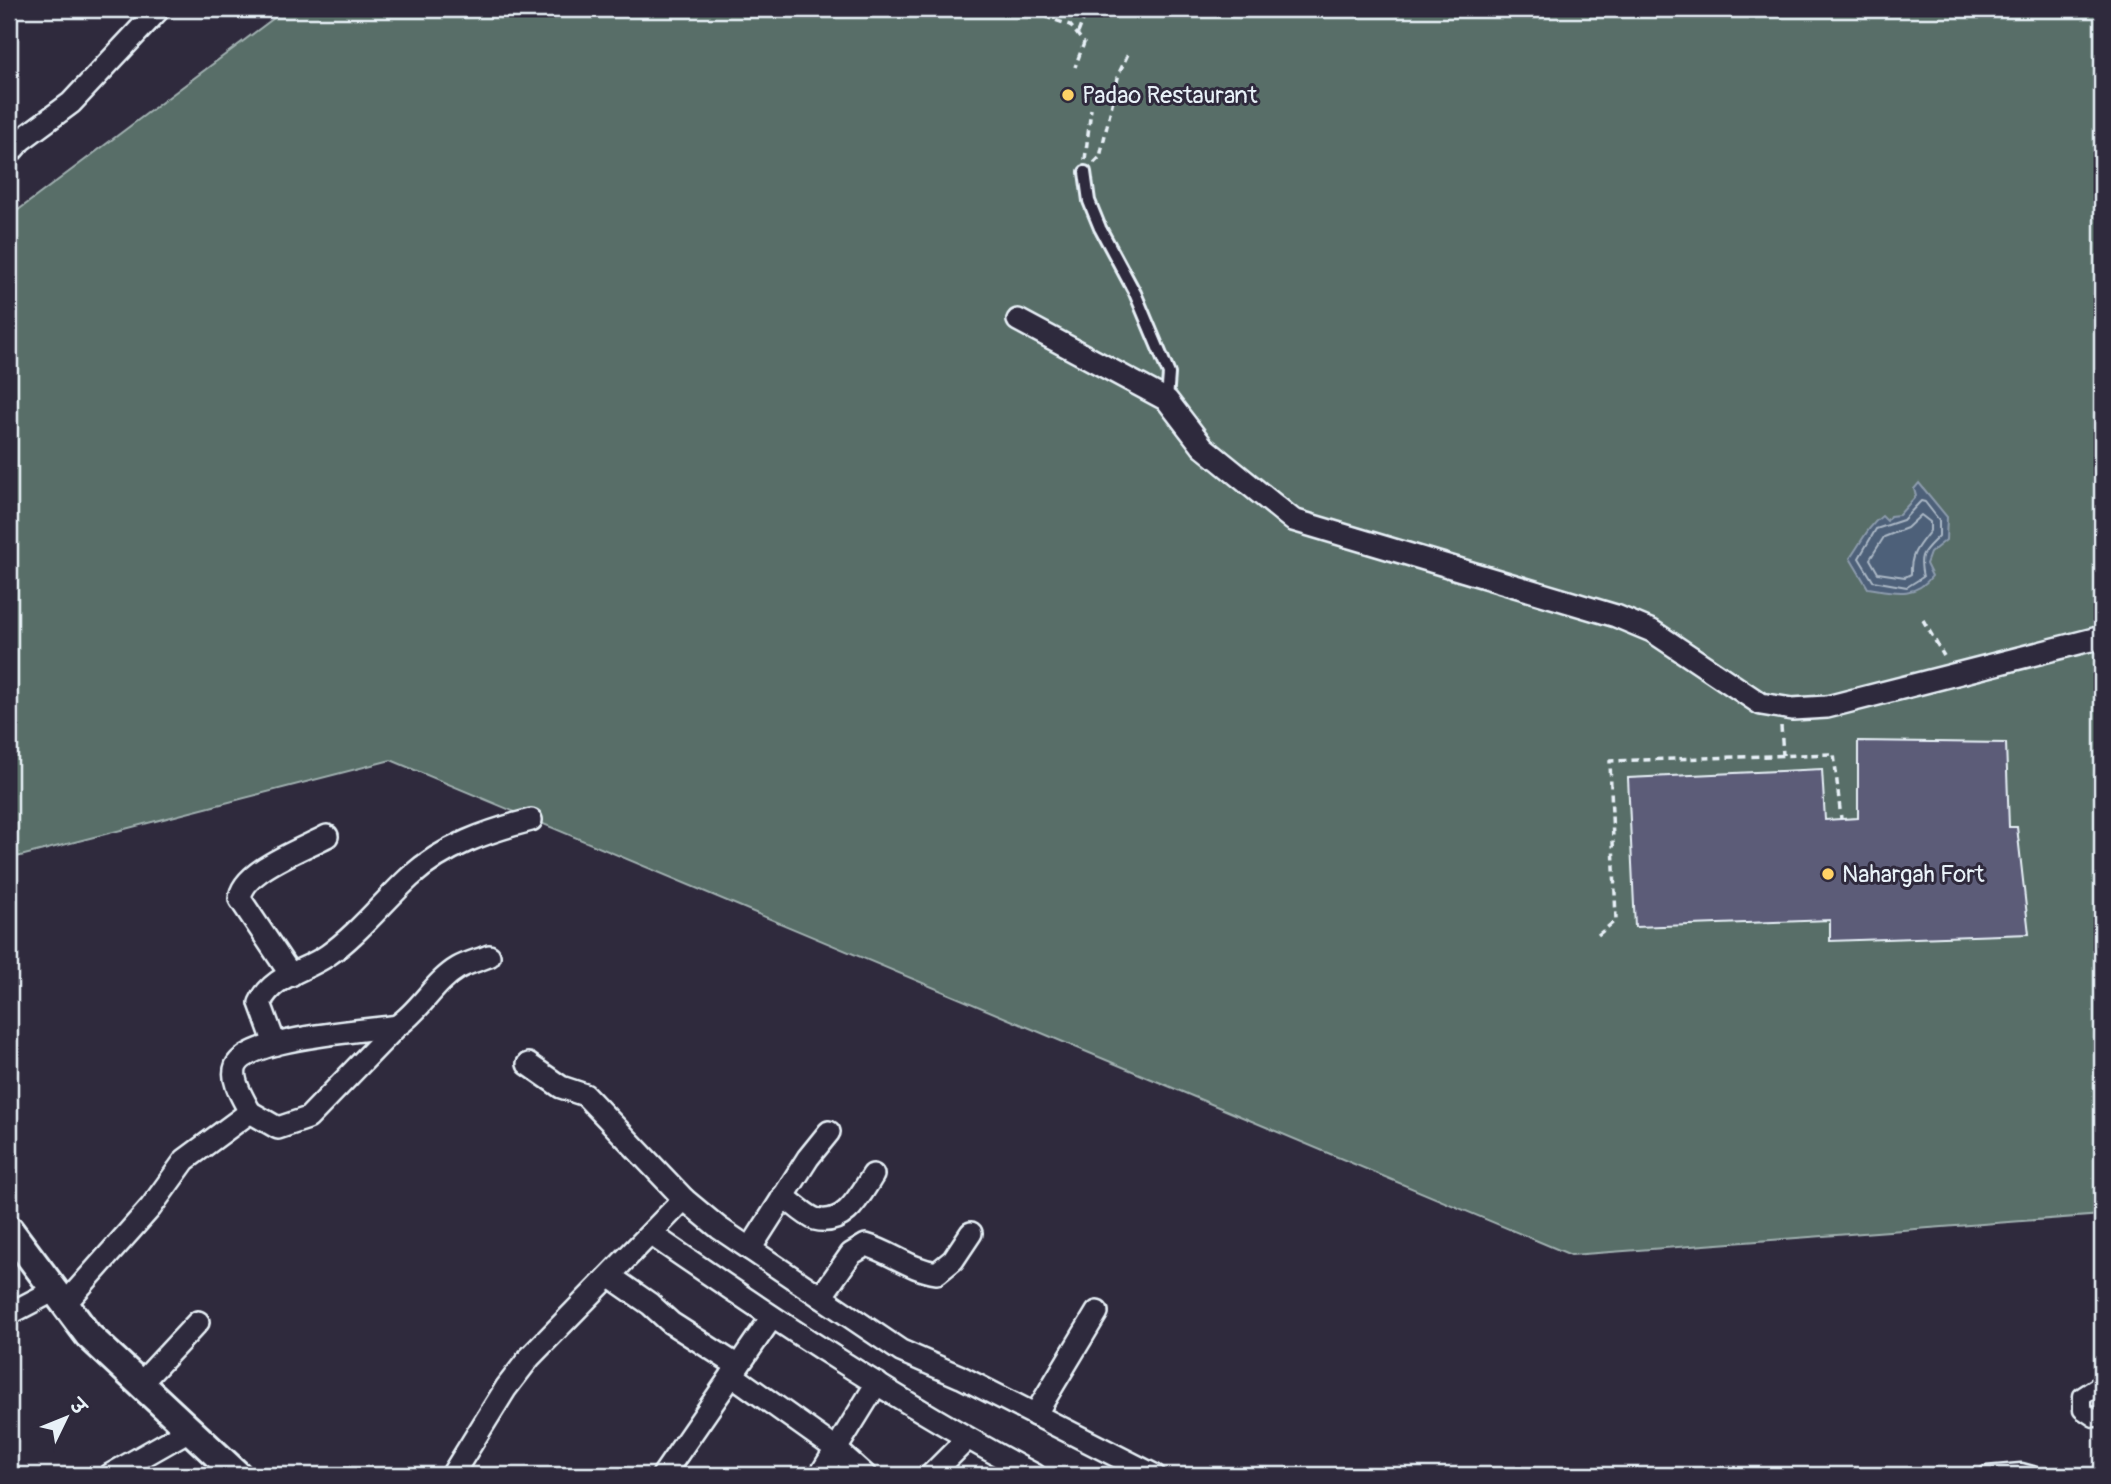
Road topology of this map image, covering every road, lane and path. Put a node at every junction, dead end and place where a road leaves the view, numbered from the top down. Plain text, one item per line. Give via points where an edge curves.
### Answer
1 (159, 9) edge
2 (1035, 9) edge
3 (1085, 15) dead end
4 (1079, 33) junction
5 (1128, 54) dead end
6 (1075, 67) dead end
7 (1091, 109) dead end
8 (9, 154) edge
9 (1085, 172) junction
10 (1018, 320) dead end
11 (1167, 400) junction
12 (1923, 620) dead end
13 (2102, 637) edge
14 (1955, 676) junction
15 (1780, 707) junction
16 (1783, 755) junction
17 (1841, 819) dead end
18 (531, 820) dead end
19 (327, 836) dead end
20 (1598, 935) dead end
21 (489, 956) dead end
22 (291, 975) junction
23 (397, 1026) junction
24 (275, 1044) junction
25 (528, 1064) dead end
26 (250, 1112) junction
27 (829, 1132) dead end
28 (873, 1175) dead end
29 (783, 1196) junction
30 (684, 1199) junction
31 (9, 1229) edge
32 (971, 1233) dead end
33 (651, 1234) junction
34 (750, 1249) junction
35 (611, 1277) junction
36 (821, 1297) junction
37 (58, 1298) junction
38 (1097, 1312) dead end
39 (9, 1314) edge
40 (772, 1317) junction
41 (198, 1322) dead end
42 (735, 1370) junction
43 (2102, 1382) edge
44 (141, 1383) junction
45 (877, 1383) junction
46 (1035, 1415) junction
47 (2102, 1418) edge
48 (191, 1429) junction
49 (967, 1439) junction
50 (836, 1449) junction
51 (228, 1472) edge
52 (110, 1475) edge
53 (452, 1475) edge
54 (663, 1475) edge
55 (820, 1475) edge
56 (864, 1475) edge
57 (931, 1475) edge
58 (1035, 1475) edge
59 (1154, 1475) edge
60 (1987, 1475) edge
61 (2032, 1475) edge

1 - 8 street via 71,103
2 - 4 path
3 - 4 path
4 - 6 path via 1084,43
5 - 9 path via 1119,73 1100,157
7 - 9 path
9 - 11 lane via 1089,201 1100,228 1170,374
10 - 11 street
11 - 15 street via 1203,447 1293,520 1616,616 1652,631 1761,704
12 - 14 path
13 - 14 street
14 - 15 street via 1828,707
15 - 16 path
16 - 17 path via 1834,754
16 - 20 path via 1610,761 1616,920
18 - 22 street via 484,832 451,849 413,874 330,955
19 - 22 street via 257,872 240,890 240,899
21 - 23 street via 459,967 413,1016
22 - 24 street via 266,990 260,1003
23 - 24 street
23 - 26 street via 308,1118 278,1128
24 - 26 street via 245,1055 236,1066 233,1076
25 - 30 street via 561,1087 585,1095
26 - 37 street via 185,1160 151,1207
27 - 29 street
28 - 29 street via 855,1203 830,1220 814,1219
29 - 34 street
30 - 33 street
30 - 34 street
31 - 37 street
32 - 36 street via 953,1260 937,1273 920,1271 866,1245 851,1254
33 - 35 street
33 - 40 street
34 - 36 street
35 - 42 street
35 - 53 street via 529,1358
36 - 46 street via 901,1351
37 - 39 street
37 - 44 street via 88,1335
38 - 46 street
40 - 42 street
40 - 45 street
41 - 44 street
42 - 50 street
42 - 54 street
43 - 47 street via 2082,1396 2082,1410
44 - 48 street
45 - 49 street
45 - 50 street
46 - 59 street
48 - 51 street
48 - 52 street
49 - 57 street
49 - 58 street
50 - 55 street
50 - 56 street
60 - 61 street

